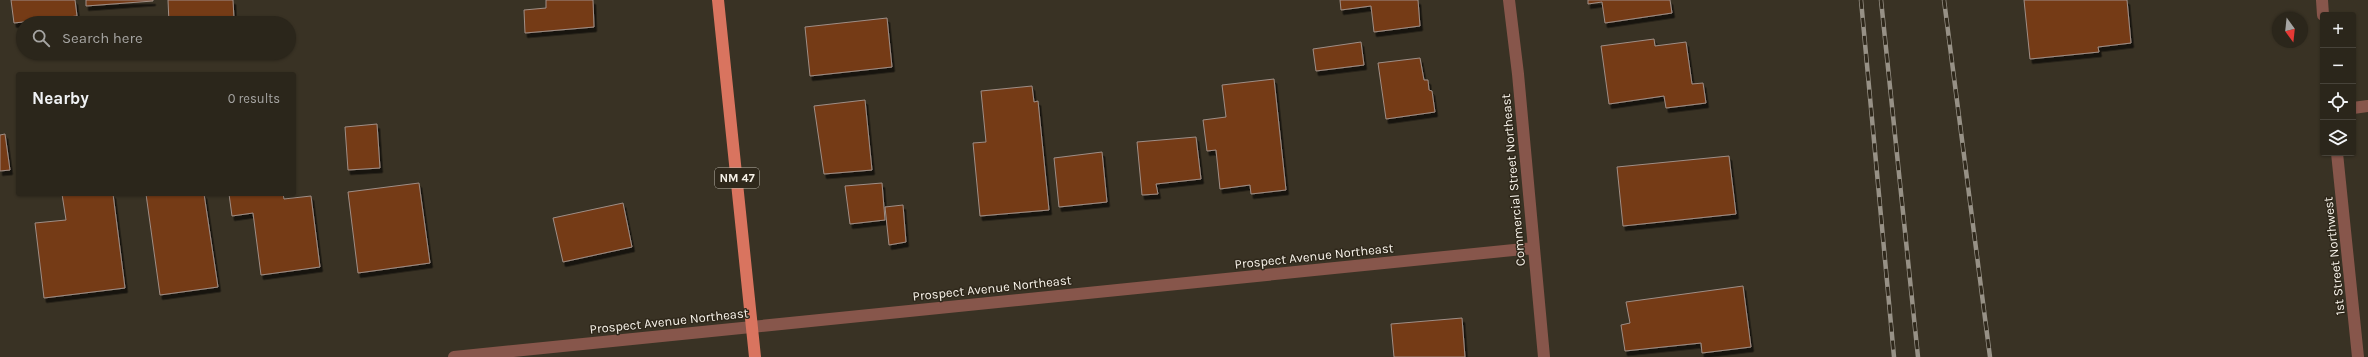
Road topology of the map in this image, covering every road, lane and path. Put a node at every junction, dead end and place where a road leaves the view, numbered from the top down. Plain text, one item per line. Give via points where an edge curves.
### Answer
1 (718, 0) edge
2 (1508, 0) edge
3 (2322, 0) edge
4 (2324, 12) edge
5 (2368, 106) edge
6 (2356, 108) edge
7 (2338, 156) edge
8 (1533, 248) junction
9 (752, 326) junction
10 (454, 357) edge
11 (755, 357) edge
12 (1544, 357) edge
13 (2358, 357) edge

1 - 9 main road, NM 47
2 - 8 street, Commercial Street Northeast via 1518,74
3 - 4 street
5 - 6 street
7 - 13 street, 1st Street Northwest
8 - 9 street, Prospect Avenue Northeast
8 - 12 street, Commercial Street Northeast
9 - 10 street, Prospect Avenue Northeast
9 - 11 main road, NM 47

